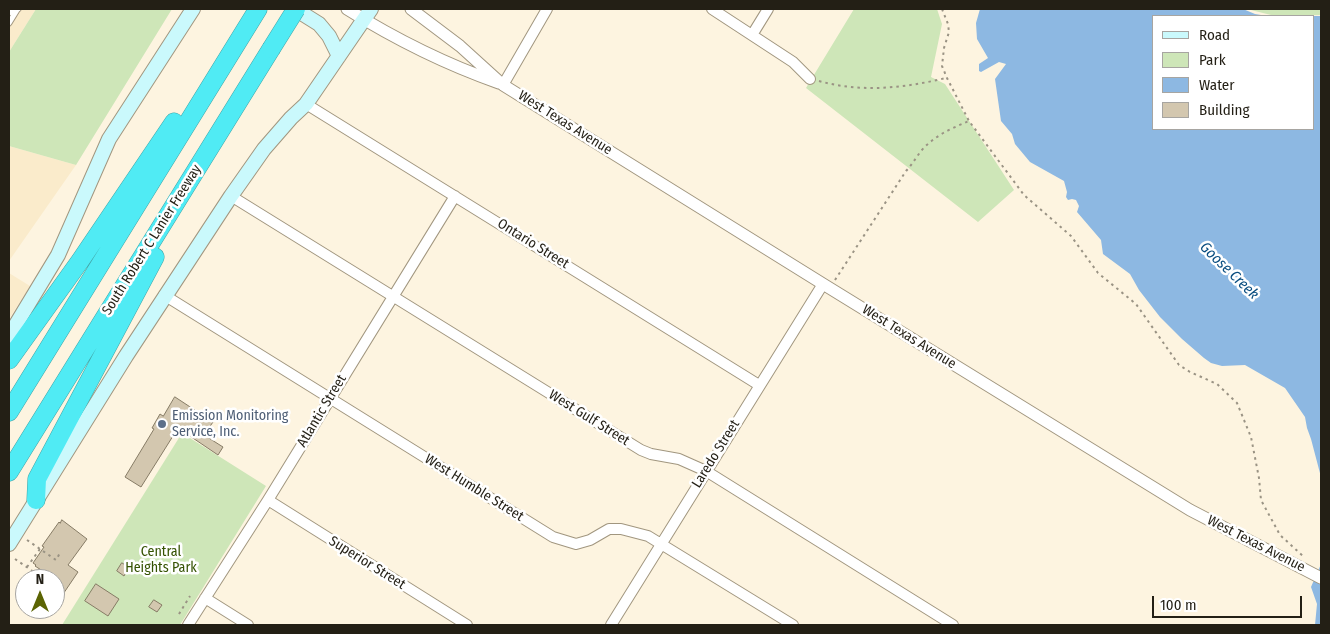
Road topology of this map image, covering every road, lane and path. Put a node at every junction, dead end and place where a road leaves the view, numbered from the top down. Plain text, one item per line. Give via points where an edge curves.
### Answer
1 (18, 9) edge
2 (193, 9) edge
3 (258, 9) edge
4 (296, 9) edge
5 (347, 9) edge
6 (411, 9) edge
7 (547, 9) edge
8 (712, 9) edge
9 (768, 9) edge
10 (942, 9) edge
11 (9, 13) edge
12 (368, 14) edge
13 (9, 23) edge
14 (752, 35) junction
15 (339, 56) junction
16 (219, 71) junction
17 (946, 78) junction
18 (810, 79) joint
19 (502, 85) junction
20 (306, 104) junction
21 (235, 106) junction
22 (969, 121) junction
23 (231, 196) junction
24 (455, 196) junction
25 (826, 286) junction
26 (164, 295) junction
27 (392, 297) junction
28 (9, 336) edge
29 (9, 360) edge
30 (759, 385) junction
31 (330, 398) junction
32 (9, 412) edge
33 (706, 471) junction
34 (9, 472) edge
35 (36, 500) junction
36 (268, 500) junction
37 (27, 540) dead end
38 (662, 543) junction
39 (9, 544) edge
40 (40, 548) junction
41 (60, 553) dead end
42 (15, 559) dead end
43 (27, 567) junction
44 (1302, 568) junction
45 (30, 569) edge
46 (1321, 578) edge
47 (190, 596) dead end
48 (205, 598) junction
49 (179, 614) dead end
50 (188, 625) edge
51 (248, 625) edge
52 (467, 625) edge
53 (611, 625) edge
54 (793, 625) edge
55 (953, 625) edge

1 - 11 lane
1 - 13 lane
2 - 28 main road via 109,139 58,255
3 - 16 highway
4 - 15 main road via 319,24
4 - 21 highway, South Robert C Lanier Freeway, bridge
5 - 12 street, West Texas Avenue
6 - 19 street, West Texas Avenue via 460,46
7 - 19 street
8 - 14 street
9 - 14 street
10 - 17 path via 949,32 942,66
12 - 15 main road
12 - 19 street, West Texas Avenue via 415,48
14 - 18 street via 793,62
15 - 20 main road
16 - 29 highway via 189,101
16 - 32 highway
17 - 18 path via 875,89
17 - 22 path
19 - 25 street, West Texas Avenue
20 - 23 main road via 264,149
20 - 24 street, Ontario Street
21 - 34 highway, South Robert C Lanier Freeway
21 - 35 highway via 36,479
22 - 25 path via 945,132 919,153
22 - 44 path via 1024,195 1071,236 1098,273 1136,304 1179,365 1217,384 1237,403 1251,437 1261,500 1280,534 1306,558
23 - 26 main road
23 - 27 street, West Gulf Street
24 - 27 street, Atlantic Street
24 - 30 street, Ontario Street
25 - 30 street, Laredo Street
25 - 44 street, West Texas Avenue via 1190,510
26 - 31 street, West Humble Street
26 - 35 main road
27 - 31 street, Atlantic Street
27 - 33 street, West Gulf Street via 641,450 679,459
30 - 33 street, Laredo Street
31 - 36 street, Atlantic Street
31 - 38 street, West Humble Street via 553,537 576,544 609,529 621,529
33 - 38 street, Laredo Street
33 - 55 street, West Gulf Street
35 - 39 main road
36 - 48 street, Atlantic Street
36 - 52 street, Superior Street
37 - 40 path
38 - 53 street, Laredo Street
38 - 54 street, West Humble Street
40 - 41 path via 56,560
40 - 43 path
42 - 43 path
43 - 45 path
44 - 46 street, West Texas Avenue
47 - 49 path
48 - 50 street, Atlantic Street
48 - 51 street

